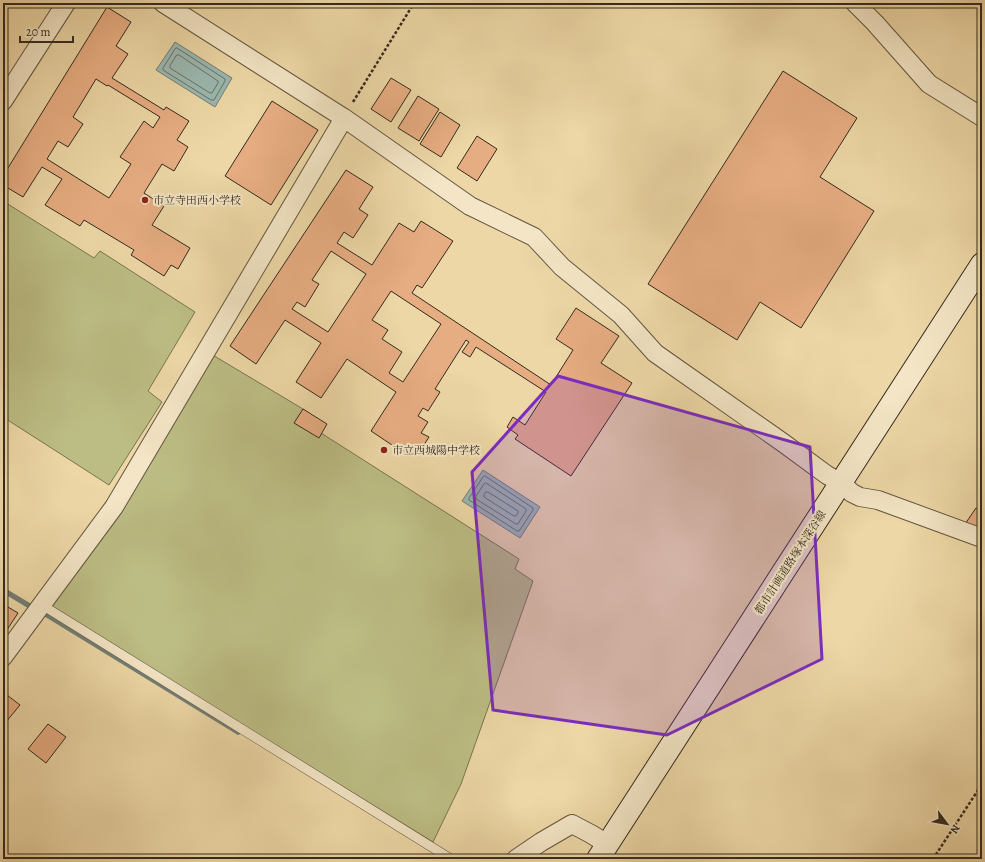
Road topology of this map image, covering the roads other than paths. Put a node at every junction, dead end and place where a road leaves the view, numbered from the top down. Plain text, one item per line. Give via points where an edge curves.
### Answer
1 (66, 3) edge
2 (163, 3) edge
3 (855, 3) edge
4 (3, 101) edge
5 (982, 117) edge
6 (344, 118) junction
7 (982, 264) edge
8 (840, 483) junction
9 (982, 538) edge
10 (42, 605) junction
11 (4, 653) edge
12 (602, 852) edge
13 (451, 859) edge
14 (516, 859) edge

1 - 4 street
2 - 6 street
3 - 5 street via 929,84
6 - 8 street via 470,206 534,237 562,267 621,315 655,354
6 - 10 street via 114,507
7 - 8 street, 都市計画道路塚本深谷線
8 - 9 street via 852,494 878,500
8 - 12 street, 都市計画道路塚本深谷線
10 - 11 street
10 - 13 lane
12 - 14 street via 591,834 572,824

